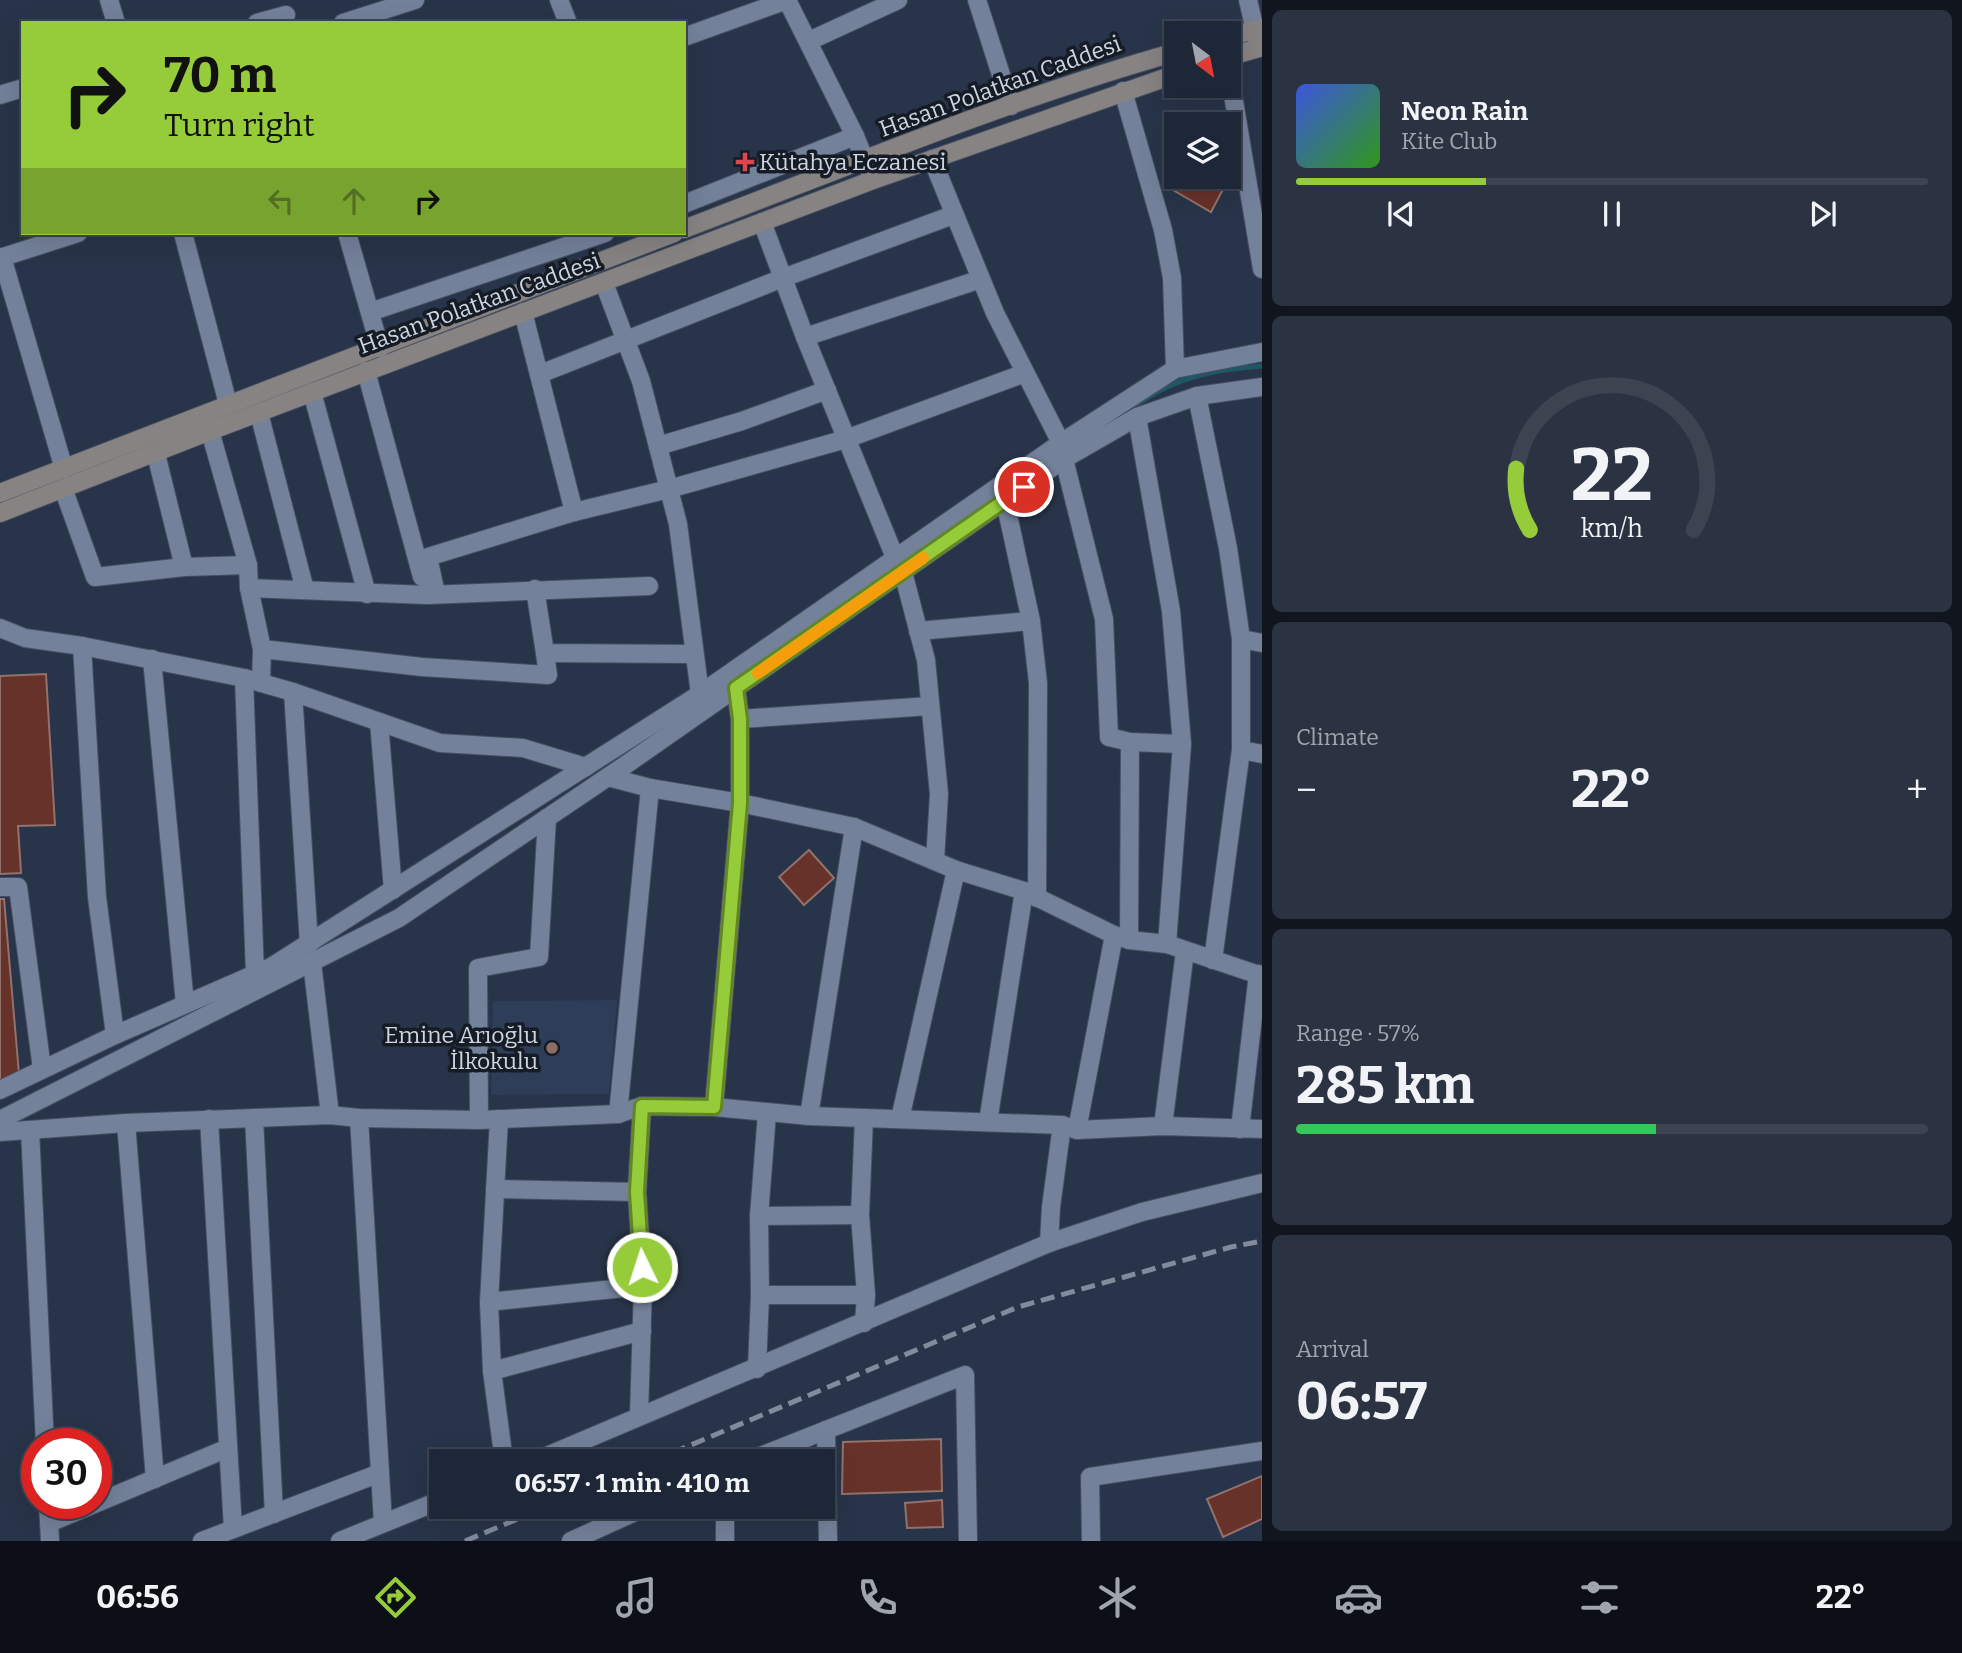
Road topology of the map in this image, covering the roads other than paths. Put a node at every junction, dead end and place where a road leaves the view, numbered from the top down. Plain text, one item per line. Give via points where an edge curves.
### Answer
1 (109, 0) edge
2 (415, 0) edge
3 (559, 0) edge
4 (787, 0) edge
5 (976, 0) edge
6 (1248, 0) edge
7 (894, 1) edge
8 (285, 13) edge
9 (115, 21) edge
10 (263, 21) edge
11 (349, 21) edge
12 (567, 21) edge
13 (1258, 29) edge
14 (1241, 34) edge
15 (686, 36) edge
16 (809, 41) junction
17 (1261, 48) edge
18 (1241, 53) edge
19 (1164, 55) edge
20 (1164, 78) edge
21 (21, 90) edge
22 (1123, 91) junction
23 (0, 95) edge
24 (1234, 98) edge
25 (1011, 106) junction
26 (855, 136) junction
27 (932, 159) junction
28 (865, 160) junction
29 (873, 180) junction
30 (686, 203) edge
31 (953, 215) junction
32 (762, 222) junction
33 (686, 228) edge
34 (72, 235) edge
35 (184, 235) edge
36 (348, 235) edge
37 (599, 235) edge
38 (669, 235) edge
39 (1, 257) edge
40 (1262, 269) edge
41 (783, 278) junction
42 (981, 279) junction
43 (604, 283) junction
44 (523, 312) junction
45 (370, 313) junction
46 (805, 337) junction
47 (625, 340) junction
48 (380, 348) junction
49 (1262, 352) edge
50 (1175, 369) junction
51 (366, 371) junction
52 (1025, 373) junction
53 (540, 374) junction
54 (1262, 387) edge
55 (827, 390) junction
56 (312, 392) junction
57 (1197, 396) junction
58 (228, 404) junction
59 (259, 413) junction
60 (1137, 417) junction
61 (210, 431) junction
62 (846, 439) junction
63 (658, 446) junction
64 (1063, 451) junction
65 (156, 454) junction
66 (64, 469) junction
67 (63, 488) junction
68 (669, 489) junction
69 (0, 493) edge
70 (1004, 501) junction
71 (574, 512) junction
72 (0, 513) edge
73 (248, 565) junction
74 (899, 566) junction
75 (184, 567) junction
76 (649, 586) dead end
77 (250, 588) junction
78 (535, 589) junction
79 (305, 590) junction
80 (367, 594) junction
81 (432, 595) junction
82 (1031, 621) junction
83 (0, 628) edge
84 (918, 631) junction
85 (1241, 639) junction
86 (1262, 643) edge
87 (82, 646) junction
88 (262, 649) junction
89 (545, 653) junction
90 (694, 654) junction
91 (152, 659) junction
92 (252, 681) junction
93 (736, 688) junction
94 (293, 692) junction
95 (700, 694) junction
96 (930, 706) junction
97 (740, 719) junction
98 (379, 722) junction
99 (1130, 742) junction
100 (1182, 744) junction
101 (1241, 750) junction
102 (1262, 754) edge
103 (586, 767) junction
104 (608, 777) junction
105 (650, 788) junction
106 (740, 803) junction
107 (547, 818) junction
108 (854, 827) junction
109 (935, 861) junction
110 (956, 870) junction
111 (0, 887) edge
112 (393, 890) junction
113 (1030, 895) junction
114 (1121, 937) junction
115 (1167, 944) junction
116 (1185, 951) junction
117 (310, 953) junction
118 (1213, 960) junction
119 (255, 974) junction
120 (1260, 975) edge
121 (185, 1004) junction
122 (115, 1035) junction
123 (42, 1069) junction
124 (0, 1090) edge
125 (642, 1106) junction
126 (714, 1107) junction
127 (767, 1113) junction
128 (618, 1114) junction
129 (330, 1115) junction
130 (809, 1116) junction
131 (254, 1118) junction
132 (359, 1118) junction
133 (864, 1118) junction
134 (209, 1119) junction
135 (499, 1119) junction
136 (900, 1119) junction
137 (0, 1120) edge
138 (479, 1120) junction
139 (988, 1122) junction
140 (126, 1123) junction
141 (1163, 1126) junction
142 (1070, 1127) junction
143 (1240, 1129) junction
144 (1262, 1129) edge
145 (30, 1130) junction
146 (0, 1132) edge
147 (1262, 1183) edge
148 (495, 1189) junction
149 (637, 1192) junction
150 (860, 1215) junction
151 (759, 1216) junction
152 (1049, 1243) junction
153 (643, 1286) junction
154 (760, 1295) junction
155 (866, 1295) junction
156 (489, 1303) junction
157 (864, 1323) junction
158 (642, 1331) junction
159 (757, 1369) junction
160 (492, 1371) junction
161 (639, 1415) junction
162 (44, 1428) edge
163 (825, 1430) junction
164 (228, 1448) junction
165 (502, 1449) edge
166 (562, 1449) edge
167 (778, 1449) edge
168 (1262, 1451) edge
169 (380, 1474) junction
170 (155, 1479) junction
171 (429, 1505) edge
172 (274, 1514) junction
173 (620, 1519) edge
174 (725, 1519) edge
175 (383, 1523) junction
176 (233, 1529) junction
177 (50, 1532) edge
178 (966, 1539) edge
179 (202, 1541) edge
180 (340, 1541) edge
181 (571, 1541) edge
182 (725, 1541) edge
183 (828, 1541) edge
184 (1091, 1541) edge

1 - 9 street
2 - 11 street
3 - 12 street
4 - 15 street
4 - 16 street
5 - 25 street
6 - 13 street
7 - 16 street
8 - 10 street
13 - 14 main road
13 - 17 street
16 - 26 street
17 - 18 main road
19 - 25 main road, Hasan Polatkan Caddesi
20 - 22 main road, Hasan Polatkan Caddesi
21 - 23 street
22 - 27 main road, Hasan Polatkan Caddesi
22 - 50 street via 1172,278
24 - 40 street
25 - 28 main road, Hasan Polatkan Caddesi
26 - 28 street
26 - 30 street
27 - 29 main road, Hasan Polatkan Caddesi
27 - 31 street
28 - 29 street
28 - 33 main road, Hasan Polatkan Caddesi
29 - 32 main road, Hasan Polatkan Caddesi
31 - 41 street
31 - 42 street
32 - 41 street
32 - 43 main road, Hasan Polatkan Caddesi
34 - 39 street
35 - 58 street
36 - 45 street
37 - 45 street
38 - 48 main road, Hasan Polatkan Caddesi
39 - 66 street
41 - 46 street
41 - 47 street
42 - 46 street
42 - 52 street
43 - 44 main road, Hasan Polatkan Caddesi
43 - 47 street
44 - 51 main road, Hasan Polatkan Caddesi
44 - 53 street
45 - 48 street
46 - 55 street
47 - 53 street
47 - 63 street
48 - 58 main road, Hasan Polatkan Caddesi
49 - 50 street
50 - 64 street
51 - 56 main road, Hasan Polatkan Caddesi
51 - 81 street
52 - 62 street
52 - 64 street
53 - 71 street
54 - 57 street
55 - 62 street
55 - 63 street
56 - 59 main road, Hasan Polatkan Caddesi
56 - 80 street
57 - 60 street
57 - 85 street
58 - 66 main road, Hasan Polatkan Caddesi
59 - 61 main road, Hasan Polatkan Caddesi
59 - 79 street
60 - 64 street
60 - 100 street via 1171,611
61 - 65 main road, Hasan Polatkan Caddesi
61 - 73 street
62 - 68 street
62 - 74 street
63 - 68 street
64 - 70 street
64 - 74 street
64 - 99 street via 1104,619 1109,737
65 - 67 main road, Hasan Polatkan Caddesi
65 - 75 street
66 - 69 main road, Hasan Polatkan Caddesi
67 - 72 main road, Hasan Polatkan Caddesi
67 - 75 street via 95,577
68 - 71 street
68 - 90 street via 678,524
70 - 74 street
70 - 82 street
71 - 81 street via 428,557
73 - 75 street
73 - 77 street
74 - 84 street
74 - 93 street
74 - 95 street
76 - 78 street
77 - 79 street
77 - 88 street
78 - 81 street
78 - 89 street
79 - 80 street
80 - 81 street
82 - 84 street
82 - 113 street via 1038,683
83 - 87 street via 25,638
84 - 96 street
85 - 86 street
85 - 101 street
87 - 91 street
87 - 122 street via 97,897
88 - 89 street via 548,675
88 - 92 street
89 - 90 street
90 - 95 street
91 - 92 street
91 - 121 street
92 - 94 street
92 - 119 street
93 - 97 street
93 - 104 street
94 - 98 street
94 - 117 street
95 - 103 street
96 - 97 street
96 - 109 street via 939,794
97 - 106 street
98 - 103 street via 440,743 523,748
98 - 112 street
99 - 100 street
99 - 114 street
100 - 115 street
101 - 102 street
101 - 118 street
103 - 112 street
104 - 105 street
104 - 107 street
105 - 106 street
105 - 128 street
106 - 108 street
106 - 126 street
107 - 117 street via 399,918
107 - 138 street via 539,957 478,968
108 - 109 street
108 - 130 street
109 - 110 street
110 - 113 street
110 - 136 street
111 - 123 street via 18,887
112 - 117 street
113 - 114 street
113 - 139 street
114 - 115 street
114 - 142 street
115 - 116 street
116 - 118 street
116 - 141 street
117 - 119 street
117 - 129 street
117 - 137 street
118 - 120 street
119 - 121 street
120 - 143 street
121 - 122 street
122 - 123 street
123 - 124 street
125 - 126 street
125 - 128 street
125 - 149 street
126 - 127 street
127 - 130 street
127 - 151 street
128 - 135 street
129 - 131 street
129 - 132 street
130 - 133 street
131 - 134 street
131 - 172 street
132 - 138 street
132 - 169 street
133 - 136 street
133 - 150 street
134 - 140 street
134 - 164 street
135 - 138 street
135 - 148 street
136 - 139 street
139 - 142 street
140 - 145 street
140 - 170 street
141 - 142 street
141 - 143 street
142 - 152 street via 1051,1207
143 - 144 street
145 - 146 street
145 - 162 street
147 - 152 street via 1142,1212
148 - 149 street
148 - 156 street
149 - 153 street
150 - 151 street
150 - 155 street
151 - 154 street
152 - 157 street
153 - 156 street
153 - 158 street
154 - 155 street
154 - 159 street
155 - 157 street
156 - 160 street
157 - 159 street
158 - 160 street
158 - 161 street
159 - 161 street
160 - 165 street
161 - 166 street
163 - 167 street
163 - 178 street via 965,1375
163 - 183 street
164 - 170 street
164 - 176 street
168 - 184 street via 1090,1477
169 - 172 street
169 - 175 street
170 - 177 street
171 - 175 street
172 - 176 street
173 - 181 street
174 - 182 street
175 - 180 street
176 - 179 street

